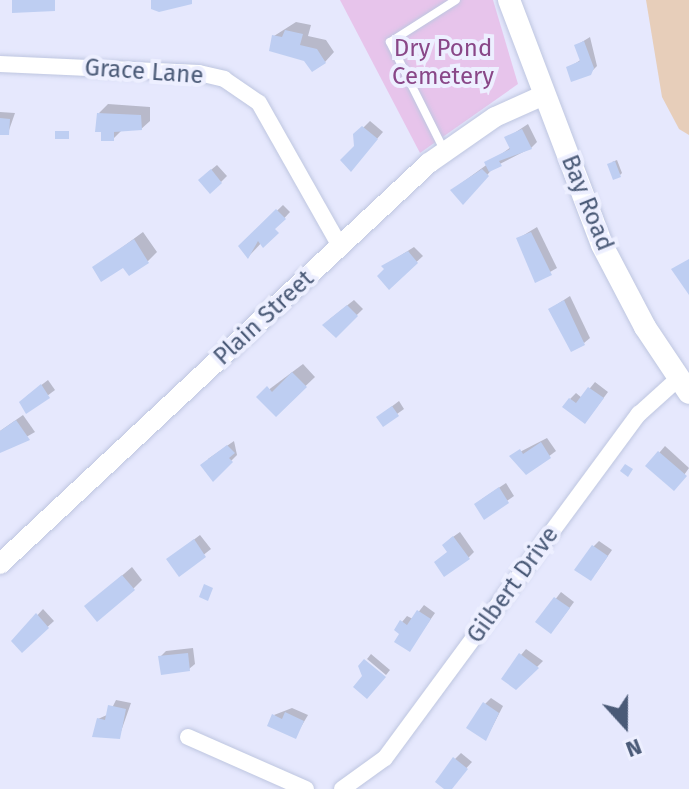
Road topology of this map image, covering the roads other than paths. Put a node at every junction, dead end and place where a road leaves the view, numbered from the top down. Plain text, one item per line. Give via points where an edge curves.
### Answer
1 (456, 0) edge
2 (509, 0) edge
3 (0, 64) edge
4 (544, 95) junction
5 (444, 150) junction
6 (340, 246) junction
7 (684, 385) edge
8 (2, 557) edge
9 (188, 737) dead end
10 (306, 789) edge
11 (342, 789) edge

1 - 5 lane via 390,42
2 - 4 main road, Bay Road
3 - 6 street, Grace Lane via 199,73 224,79 259,103
4 - 5 street, Plain Street via 495,117
4 - 7 main road, Bay Road via 602,245 645,327
5 - 6 street, Plain Street
6 - 8 street, Plain Street
7 - 11 street, Gilbert Drive via 639,414 385,758
9 - 10 street

